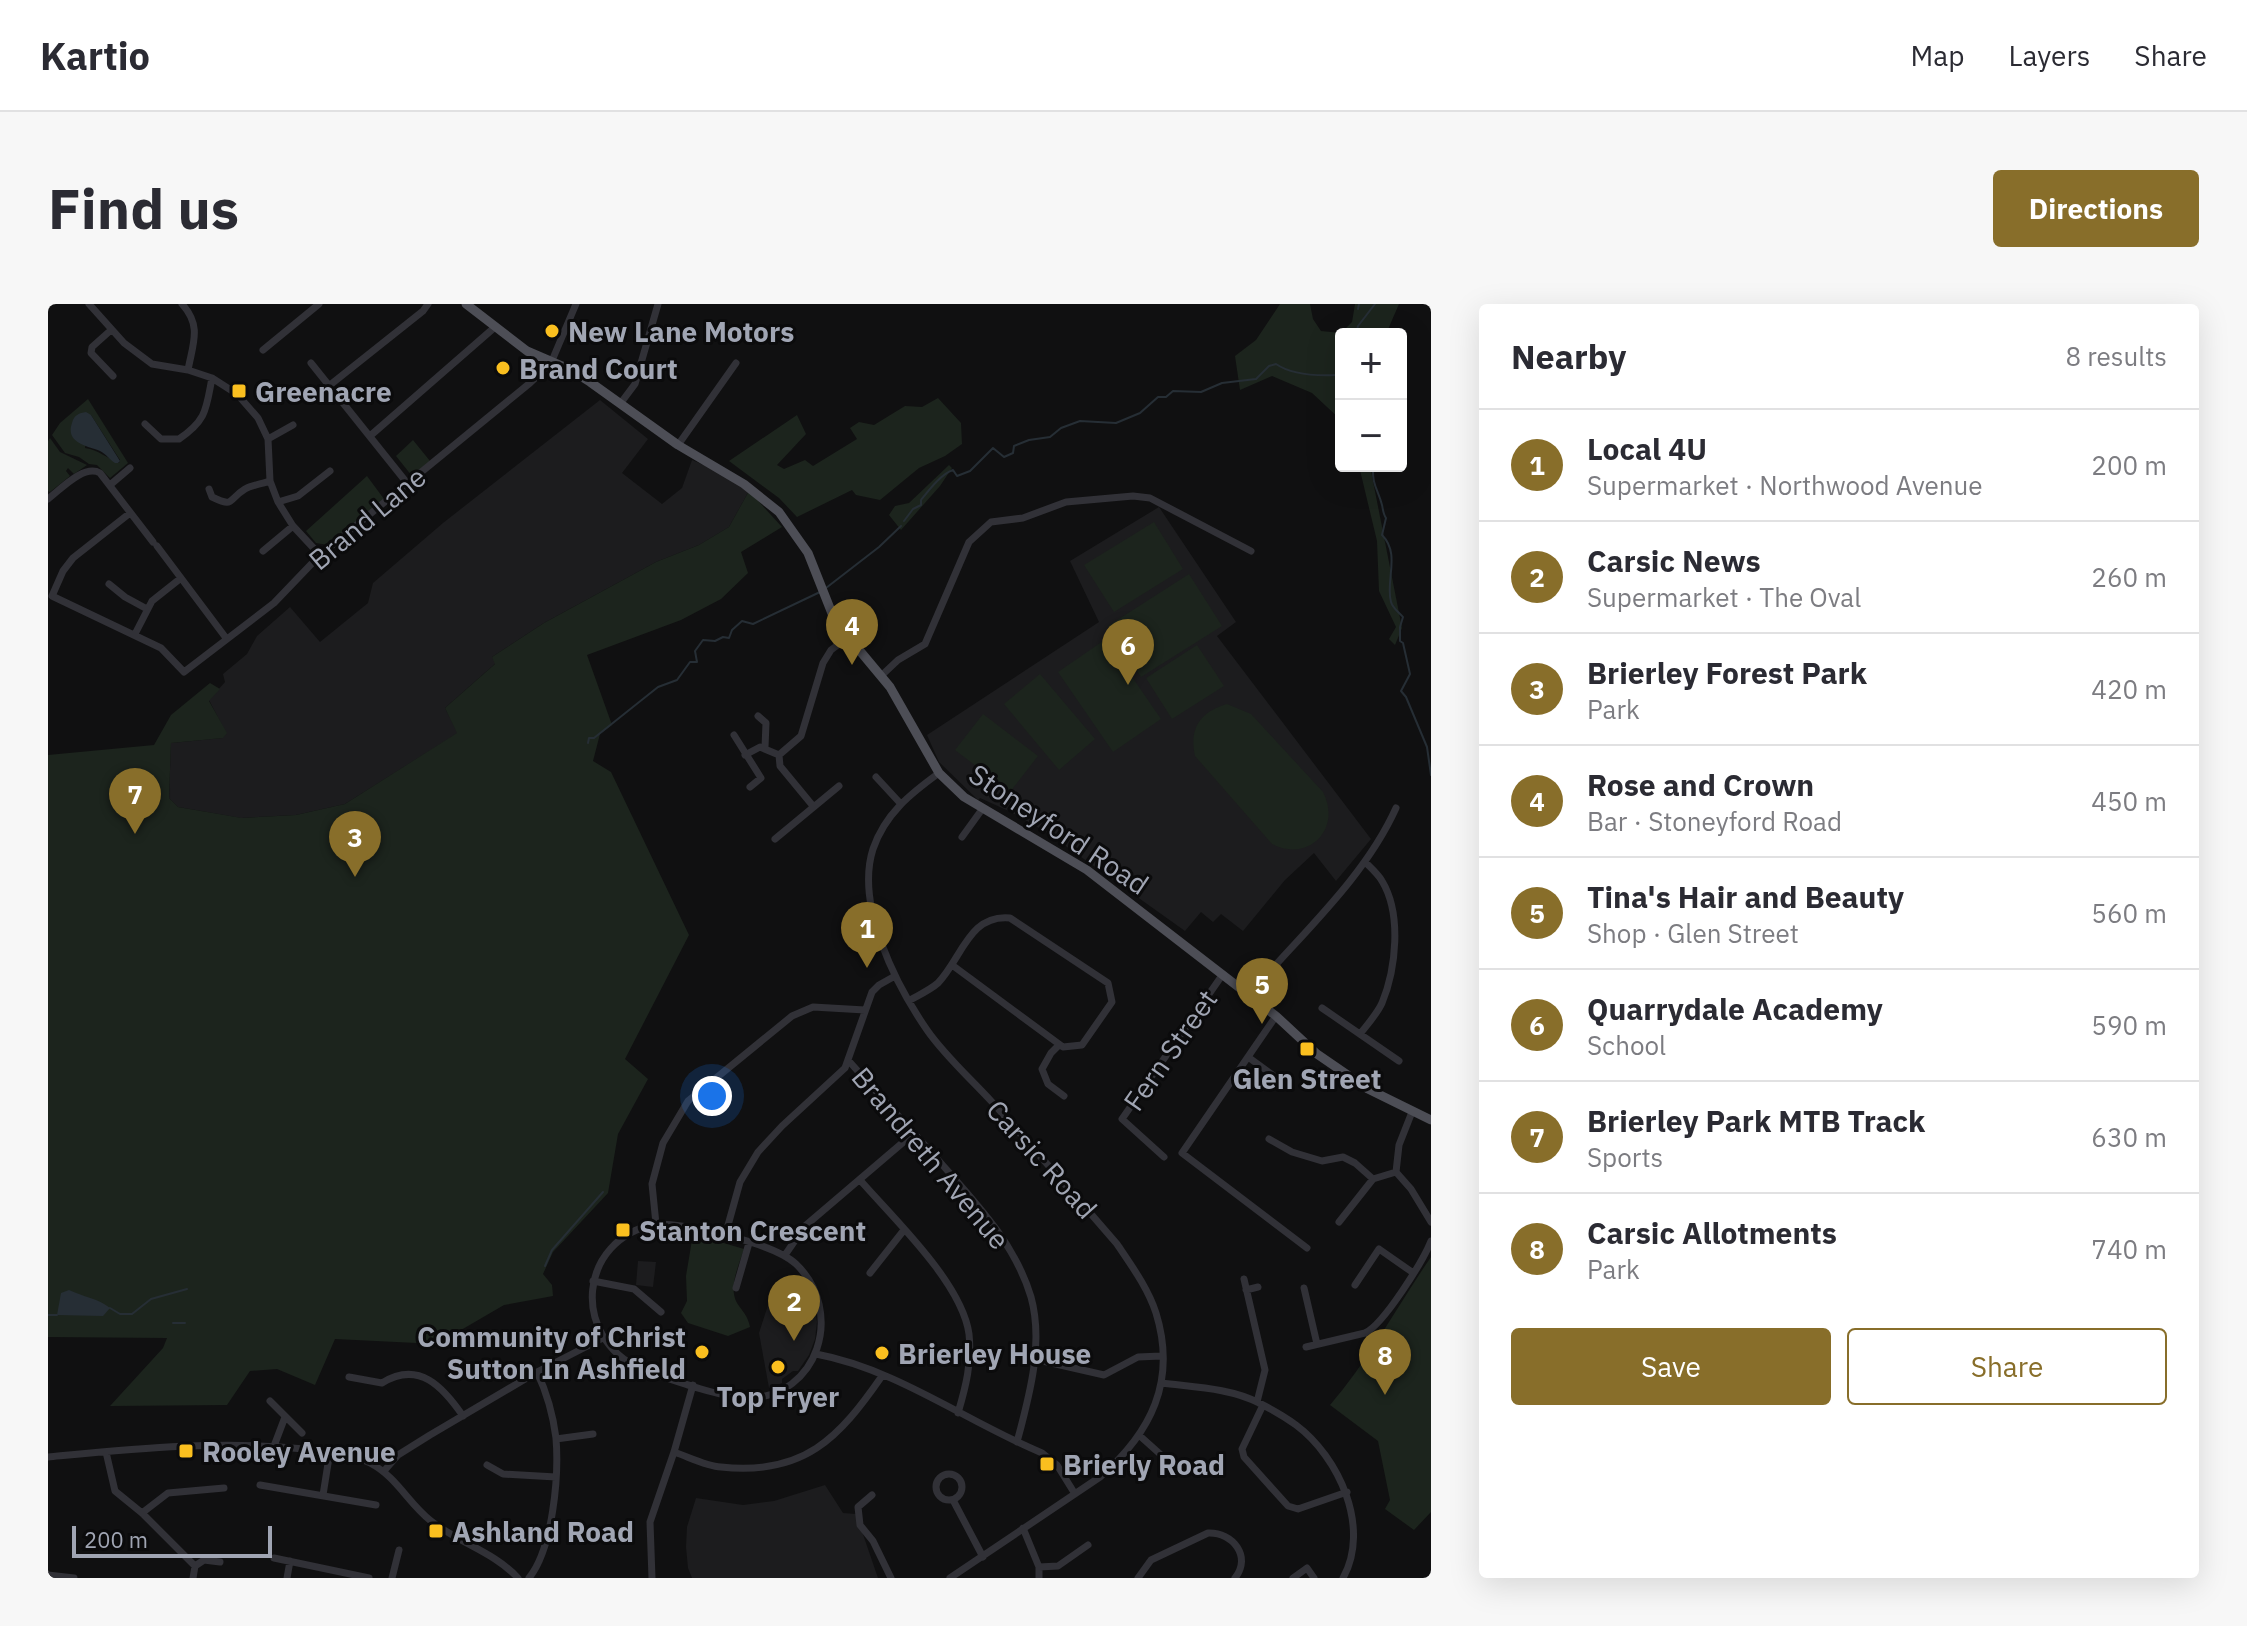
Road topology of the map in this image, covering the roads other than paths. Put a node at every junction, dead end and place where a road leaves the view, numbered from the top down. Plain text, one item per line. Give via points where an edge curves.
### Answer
1 (89, 304) edge
2 (182, 304) edge
3 (319, 304) edge
4 (428, 304) edge
5 (466, 304) edge
6 (576, 304) edge
7 (658, 304) edge
8 (478, 308) edge
9 (495, 327) junction
10 (111, 330) junction
11 (266, 348) dead end
12 (311, 363) dead end
13 (551, 363) junction
14 (736, 363) dead end
15 (188, 370) junction
16 (113, 376) dead end
17 (212, 378) junction
18 (330, 385) junction
19 (620, 404) junction
20 (145, 424) dead end
21 (293, 425) dead end
22 (370, 436) junction
23 (268, 439) junction
24 (678, 445) junction
25 (130, 468) dead end
26 (330, 471) dead end
27 (270, 481) junction
28 (407, 483) junction
29 (110, 485) junction
30 (209, 489) dead end
31 (48, 499) edge
32 (278, 502) junction
33 (130, 513) junction
34 (293, 526) junction
35 (263, 551) dead end
36 (1251, 551) dead end
37 (320, 555) junction
38 (181, 578) junction
39 (109, 584) dead end
40 (147, 609) junction
41 (135, 634) junction
42 (226, 638) junction
43 (847, 638) junction
44 (881, 676) junction
45 (758, 716) dead end
46 (734, 735) dead end
47 (765, 747) junction
48 (745, 755) junction
49 (779, 755) junction
50 (939, 773) junction
51 (876, 777) dead end
52 (839, 786) dead end
53 (750, 787) dead end
54 (900, 803) junction
55 (813, 806) junction
56 (983, 808) junction
57 (1396, 808) dead end
58 (794, 823) junction
59 (801, 831) dead end
60 (962, 837) dead end
61 (775, 839) dead end
62 (1365, 862) junction
63 (952, 965) junction
64 (1223, 974) junction
65 (895, 976) junction
66 (1249, 995) junction
67 (910, 1000) junction
68 (1322, 1008) dead end
69 (865, 1010) junction
70 (1276, 1016) junction
71 (1360, 1034) junction
72 (1059, 1045) junction
73 (1248, 1057) junction
74 (848, 1060) junction
75 (1399, 1061) dead end
76 (1274, 1076) dead end
77 (1064, 1096) dead end
78 (1412, 1112) junction
79 (1431, 1120) edge
80 (914, 1133) junction
81 (1269, 1139) dead end
82 (1164, 1157) dead end
83 (1396, 1172) junction
84 (1373, 1179) junction
85 (860, 1180) junction
86 (1339, 1222) dead end
87 (1431, 1222) edge
88 (656, 1224) junction
89 (904, 1230) junction
90 (725, 1236) junction
91 (1431, 1241) edge
92 (749, 1243) junction
93 (1307, 1248) dead end
94 (785, 1255) junction
95 (1412, 1272) junction
96 (870, 1273) dead end
97 (1244, 1279) dead end
98 (593, 1281) junction
99 (1355, 1285) dead end
100 (1258, 1287) dead end
101 (736, 1288) dead end
102 (1304, 1288) dead end
103 (1246, 1290) junction
104 (661, 1312) dead end
105 (603, 1338) junction
106 (1317, 1344) junction
107 (1306, 1347) dead end
108 (816, 1354) junction
109 (1161, 1356) junction
110 (1034, 1359) junction
111 (537, 1372) junction
112 (882, 1376) junction
113 (349, 1377) dead end
114 (1162, 1383) junction
115 (693, 1385) junction
116 (270, 1401) dead end
117 (1260, 1404) junction
118 (958, 1413) junction
119 (463, 1416) junction
120 (285, 1417) junction
121 (302, 1433) dead end
122 (593, 1434) dead end
123 (1140, 1436) junction
124 (556, 1439) junction
125 (1017, 1442) junction
126 (274, 1446) junction
127 (330, 1451) junction
128 (106, 1452) junction
129 (674, 1452) junction
130 (48, 1457) edge
131 (487, 1465) dead end
132 (384, 1471) junction
133 (1179, 1471) dead end
134 (556, 1477) junction
135 (260, 1485) dead end
136 (224, 1488) dead end
137 (1347, 1492) junction
138 (1075, 1494) junction
139 (323, 1495) junction
140 (872, 1495) dead end
141 (953, 1500) dead end
142 (376, 1505) dead end
143 (142, 1513) junction
144 (1023, 1528) junction
145 (1088, 1545) dead end
146 (399, 1550) dead end
147 (983, 1557) junction
148 (274, 1558) dead end
149 (290, 1561) junction
150 (220, 1562) dead end
151 (195, 1566) junction
152 (1039, 1567) junction
153 (48, 1575) edge
154 (358, 1577) edge
155 (74, 1578) edge
156 (193, 1578) edge
157 (287, 1578) edge
158 (369, 1578) edge
159 (392, 1578) edge
160 (518, 1578) edge
161 (529, 1578) edge
162 (652, 1578) edge
163 (891, 1578) edge
164 (950, 1578) edge
165 (1039, 1578) edge
166 (1138, 1578) edge
167 (1235, 1578) edge
168 (1293, 1578) edge
169 (1314, 1578) edge
170 (1343, 1578) edge

1 - 10 street
2 - 15 street via 196,328
3 - 11 street via 283,341
4 - 18 street
5 - 8 main road, Stoneyford Road
6 - 13 street
7 - 19 street via 635,384
8 - 9 main road, Stoneyford Road
9 - 13 main road, Stoneyford Road
9 - 22 street
10 - 15 street via 152,364
10 - 16 street via 91,353
12 - 18 street
13 - 19 main road, Stoneyford Road via 571,370
13 - 28 street, Brand Lane
14 - 24 street
15 - 17 street
17 - 20 street via 206,414 179,439 161,439
17 - 23 street via 237,394
18 - 22 street
19 - 24 main road, Stoneyford Road
21 - 23 street
22 - 28 street
23 - 27 street
24 - 43 main road, Stoneyford Road via 779,512 808,553
25 - 29 street
26 - 32 street via 298,496
27 - 30 street via 224,504
27 - 32 street
28 - 37 street, Brand Lane
29 - 31 street via 89,469
29 - 33 street
32 - 34 street
33 - 38 street
33 - 41 street via 73,558 52,596
34 - 35 street
34 - 37 street
36 - 44 street via 1150,498 1133,496 1066,502 1023,518 991,522 969,542 925,644
37 - 42 street, Brand Lane via 274,603
38 - 40 street
38 - 42 street
39 - 40 street
40 - 41 street
41 - 42 street, Brand Lane via 161,648 184,672
43 - 44 main road, Stoneyford Road
43 - 49 street via 823,663 801,736
44 - 50 main road, Stoneyford Road
45 - 47 street via 766,723
46 - 48 street
47 - 48 street
47 - 49 street
48 - 53 street via 761,778
49 - 55 street via 780,766
50 - 54 street, Carsic Road
50 - 56 main road, Stoneyford Road
51 - 54 street
52 - 55 street
54 - 65 street, Carsic Road via 876,842 869,876 870,902
55 - 58 street
56 - 60 street
56 - 64 main road, Stoneyford Road via 1087,870
57 - 62 street
58 - 59 street
58 - 61 street
62 - 66 street
62 - 71 street via 1382,881 1393,907 1394,937 1381,1006
63 - 67 street via 936,985
63 - 72 street
63 - 72 street via 975,929 989,919 1010,918 1108,983 1112,1002 1082,1045
64 - 66 main road, Stoneyford Road
64 - 82 street, Fern Street via 1122,1119
65 - 67 street, Carsic Road
65 - 69 street via 872,992
66 - 70 main road, Stoneyford Road
67 - 109 street, Carsic Road via 928,1031 1117,1244 1156,1313
68 - 71 street
69 - 74 street
69 - 88 street via 813,1007 792,1016 688,1101 663,1143 652,1184
70 - 73 street
70 - 78 main road, Stoneyford Road via 1317,1054
71 - 75 street
72 - 77 street via 1042,1069 1048,1084
73 - 76 street
73 - 93 street via 1182,1153
74 - 80 street, Brandreth Avenue
74 - 90 street via 758,1152 740,1182
78 - 79 main road, Stoneyford Road
78 - 83 street via 1399,1145
80 - 85 street
80 - 110 street, Brandreth Avenue via 1013,1251 1031,1298
81 - 84 street via 1322,1161 1343,1157
83 - 84 street
83 - 87 street
84 - 86 street
85 - 89 street
85 - 94 street via 805,1226
88 - 90 street
88 - 98 street via 620,1238
89 - 96 street
89 - 118 street via 954,1291 968,1330 968,1380
90 - 92 street
91 - 95 street
92 - 94 street
92 - 101 street
94 - 108 street via 807,1276 821,1303
95 - 99 street via 1379,1249
95 - 106 street via 1374,1329
97 - 103 street
98 - 104 street via 634,1289
98 - 105 street via 594,1314
100 - 103 street
102 - 106 street
103 - 117 street via 1265,1370
105 - 111 street
105 - 115 street via 629,1364
106 - 107 street
108 - 112 street
108 - 115 street via 793,1382 759,1397 736,1397
109 - 110 street via 1138,1357 1104,1375
109 - 114 street, Carsic Road
110 - 125 street, Brandreth Avenue
111 - 119 street
111 - 124 street
112 - 118 street
112 - 129 street via 841,1430 814,1451 786,1462 759,1468 718,1467
113 - 119 street via 382,1383 412,1374 427,1379 445,1390
114 - 117 street
114 - 123 street, Carsic Road
115 - 129 street
116 - 120 street
117 - 137 street via 1298,1426
117 - 137 street via 1242,1449 1244,1457 1288,1506 1298,1509
118 - 125 street
119 - 132 street via 398,1455
120 - 121 street
120 - 126 street
122 - 124 street
123 - 133 street
123 - 138 street, Carsic Road via 1122,1458
124 - 134 street
125 - 138 street via 1057,1465
126 - 127 street
126 - 128 street
127 - 132 street
127 - 139 street
128 - 130 street
128 - 143 street via 115,1491
129 - 162 street via 650,1522
131 - 134 street via 503,1474
132 - 160 street via 430,1521
134 - 161 street via 550,1524
135 - 139 street
136 - 143 street via 168,1493
137 - 170 street via 1355,1532 1353,1558
138 - 144 street, Carsic Road
139 - 142 street
140 - 163 street via 858,1507 860,1525
141 - 147 street
143 - 151 street
144 - 147 street, Carsic Road
144 - 152 street
145 - 152 street via 1058,1566
146 - 159 street
147 - 164 street, Carsic Road
148 - 149 street
149 - 154 street
149 - 157 street
150 - 151 street via 204,1560
151 - 156 street
152 - 165 street
153 - 155 street
154 - 158 street
166 - 167 street via 1151,1560 1208,1533 1219,1533 1241,1554
168 - 169 street via 1307,1568

